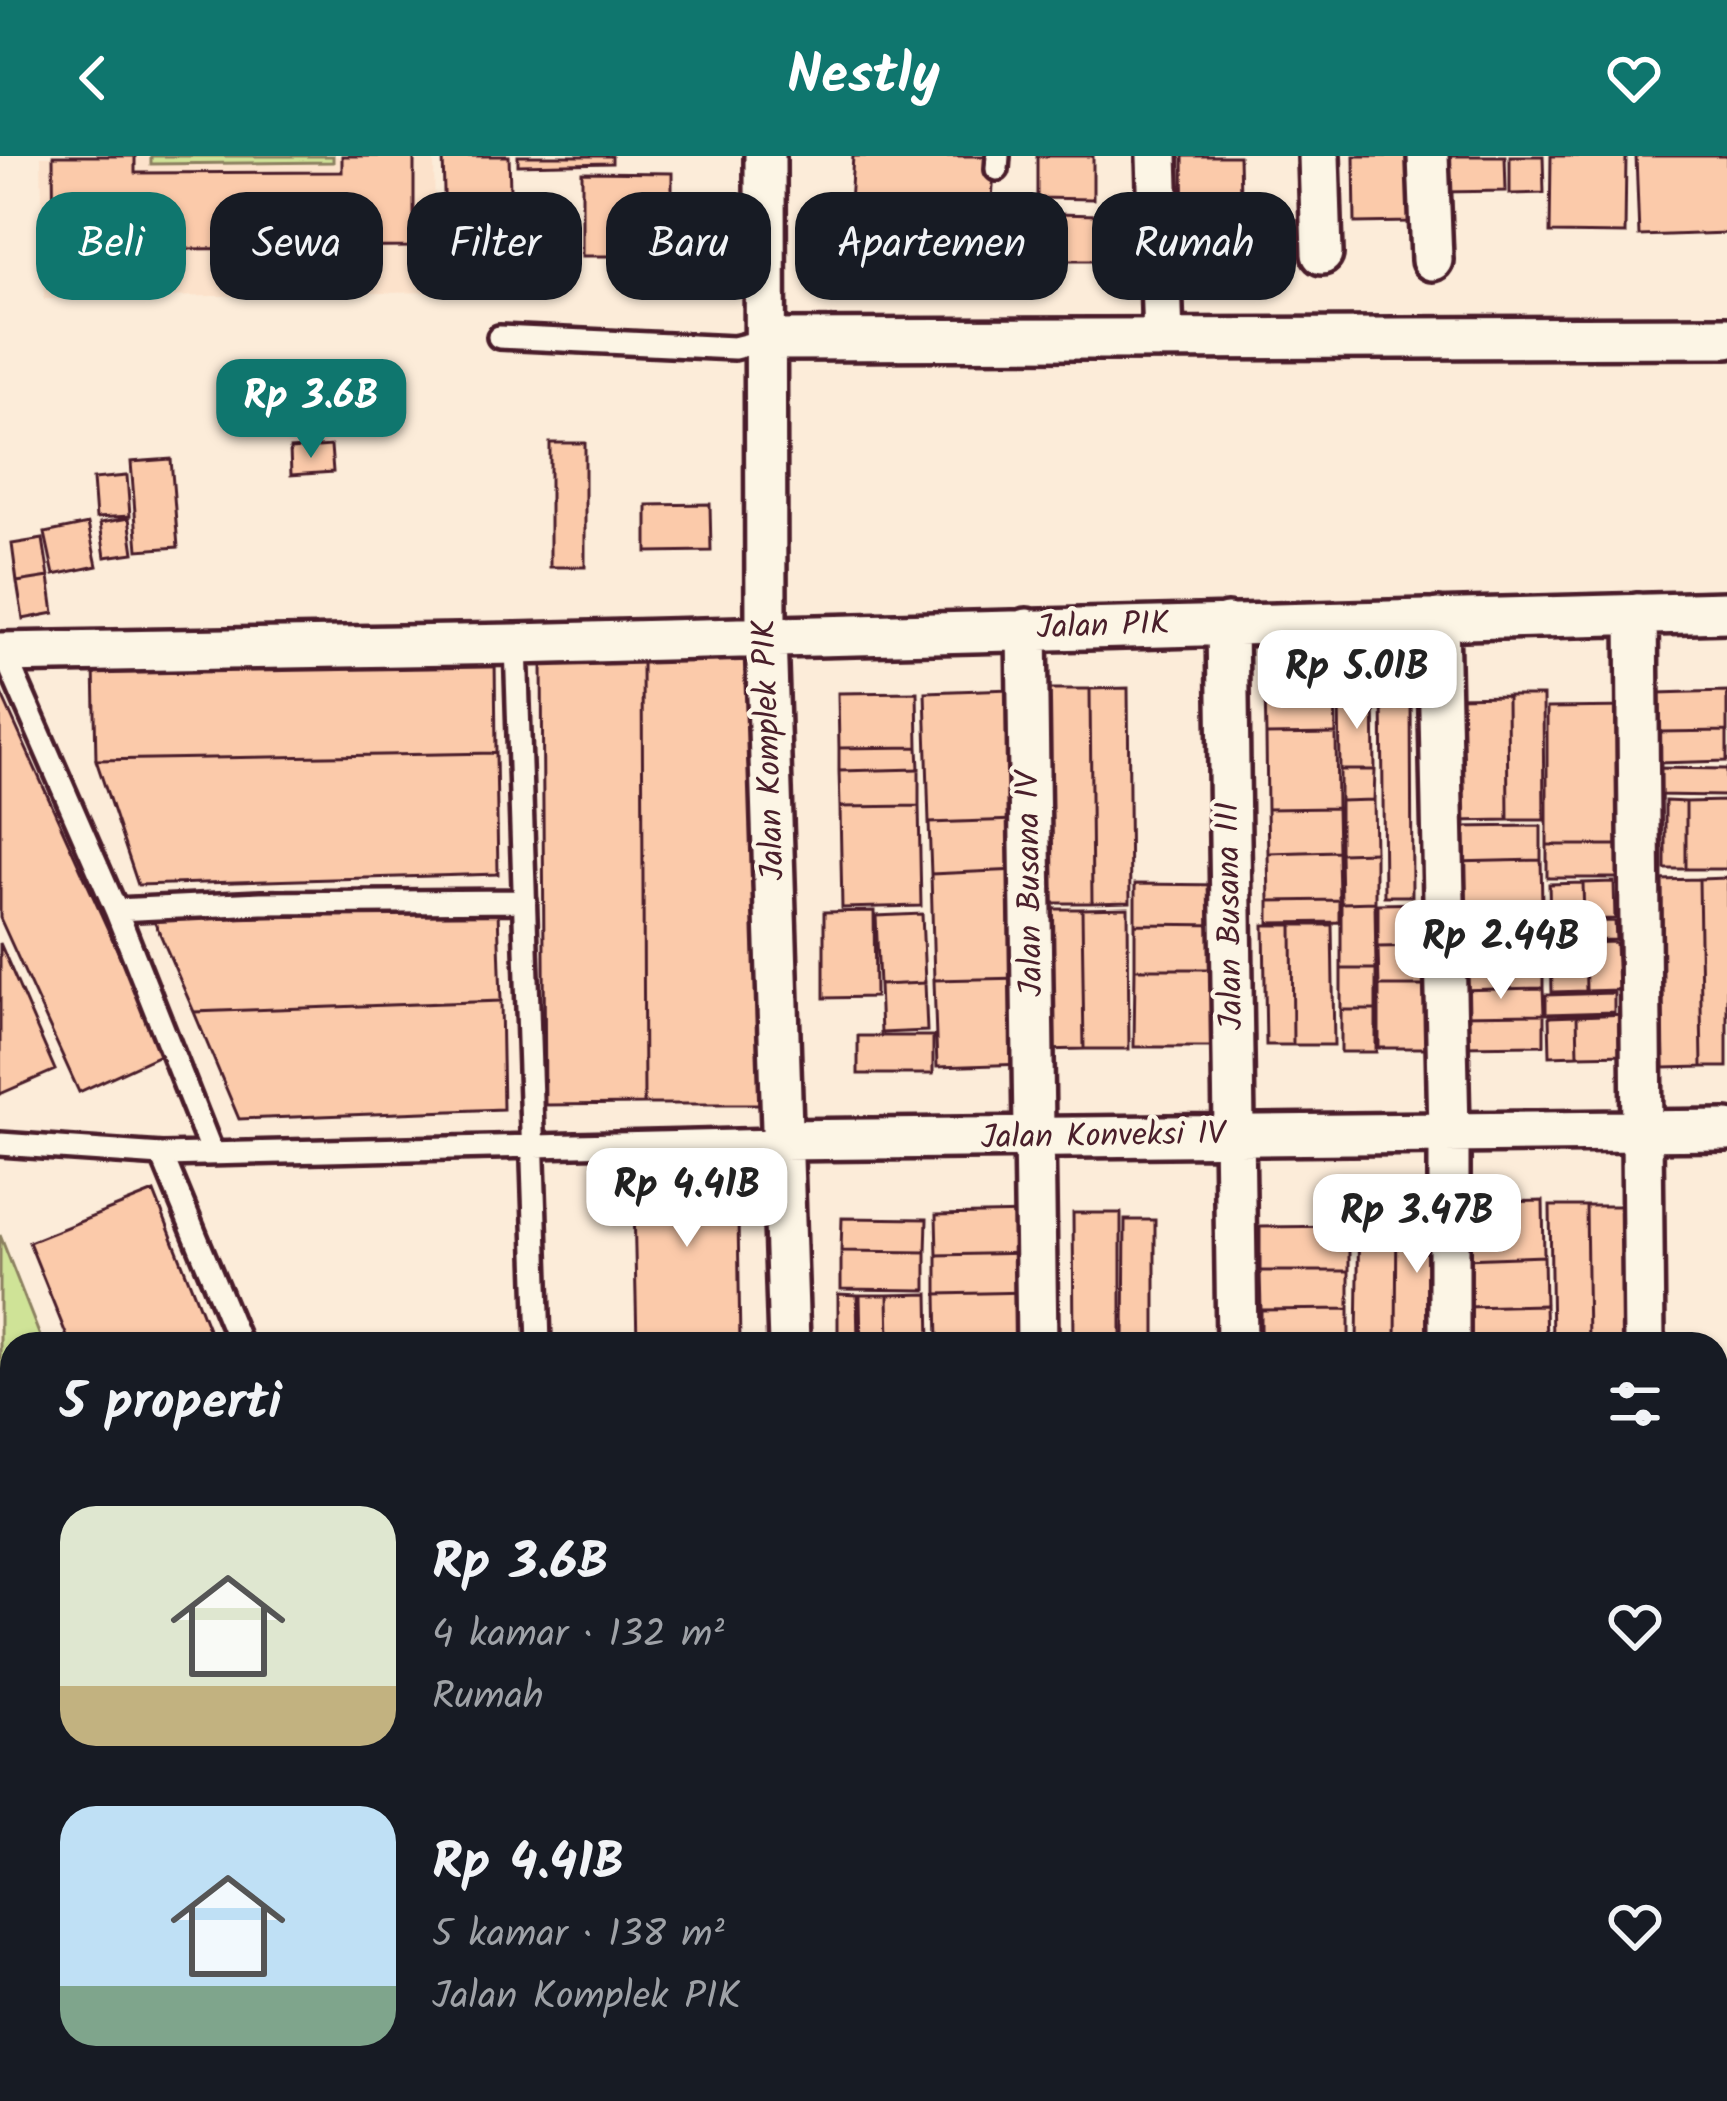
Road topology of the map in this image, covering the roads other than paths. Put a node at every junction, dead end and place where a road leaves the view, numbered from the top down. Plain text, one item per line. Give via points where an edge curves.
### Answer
1 (765, 156) edge
2 (1157, 156) edge
3 (1319, 156) edge
4 (1428, 156) edge
5 (1322, 254) dead end
6 (1432, 260) dead end
7 (499, 337) dead end
8 (1727, 337) edge
9 (1163, 339) junction
10 (766, 340) junction
11 (1727, 612) edge
12 (1637, 614) junction
13 (1438, 619) junction
14 (1227, 624) junction
15 (1027, 629) junction
16 (766, 635) junction
17 (516, 644) junction
18 (2, 652) edge
19 (524, 901) junction
20 (116, 910) junction
21 (1727, 1130) edge
22 (1449, 1132) junction
23 (1642, 1132) junction
24 (1234, 1136) junction
25 (1035, 1138) junction
26 (780, 1140) junction
27 (0, 1144) edge
28 (532, 1145) junction
29 (212, 1153) junction
30 (163, 1155) junction
31 (235, 1332) edge
32 (539, 1332) edge
33 (788, 1332) edge
34 (1037, 1332) edge
35 (1237, 1332) edge
36 (1449, 1332) edge
37 (1644, 1332) edge

1 - 10 street, Jalan Komplek PIK
2 - 9 street
3 - 5 street
4 - 6 street
7 - 10 lane via 734,347
8 - 9 street
9 - 10 street
10 - 16 street, Jalan Komplek PIK
11 - 12 street, Jalan PIK
12 - 13 street, Jalan PIK
12 - 23 street
13 - 14 street, Jalan PIK
13 - 22 street
14 - 15 street, Jalan PIK
14 - 24 street, Jalan Busana III
15 - 16 street, Jalan PIK
15 - 25 street, Jalan Busana IV
16 - 17 street, Jalan PIK
16 - 26 street, Jalan Komplek PIK
17 - 18 street, Jalan PIK
17 - 19 lane
18 - 20 lane
19 - 20 lane
19 - 28 lane
20 - 29 lane
21 - 23 street, Jalan Konveksi IV
22 - 23 street, Jalan Konveksi IV
22 - 24 street, Jalan Konveksi IV
22 - 36 street
23 - 37 street
24 - 25 street, Jalan Konveksi IV
24 - 35 street, Jalan Busana III
25 - 26 street, Jalan Konveksi IV
25 - 34 street, Jalan Busana IV
26 - 28 lane
26 - 33 street, Jalan Komplek PIK
27 - 30 lane
28 - 29 lane
28 - 32 lane
29 - 30 lane
30 - 31 lane

